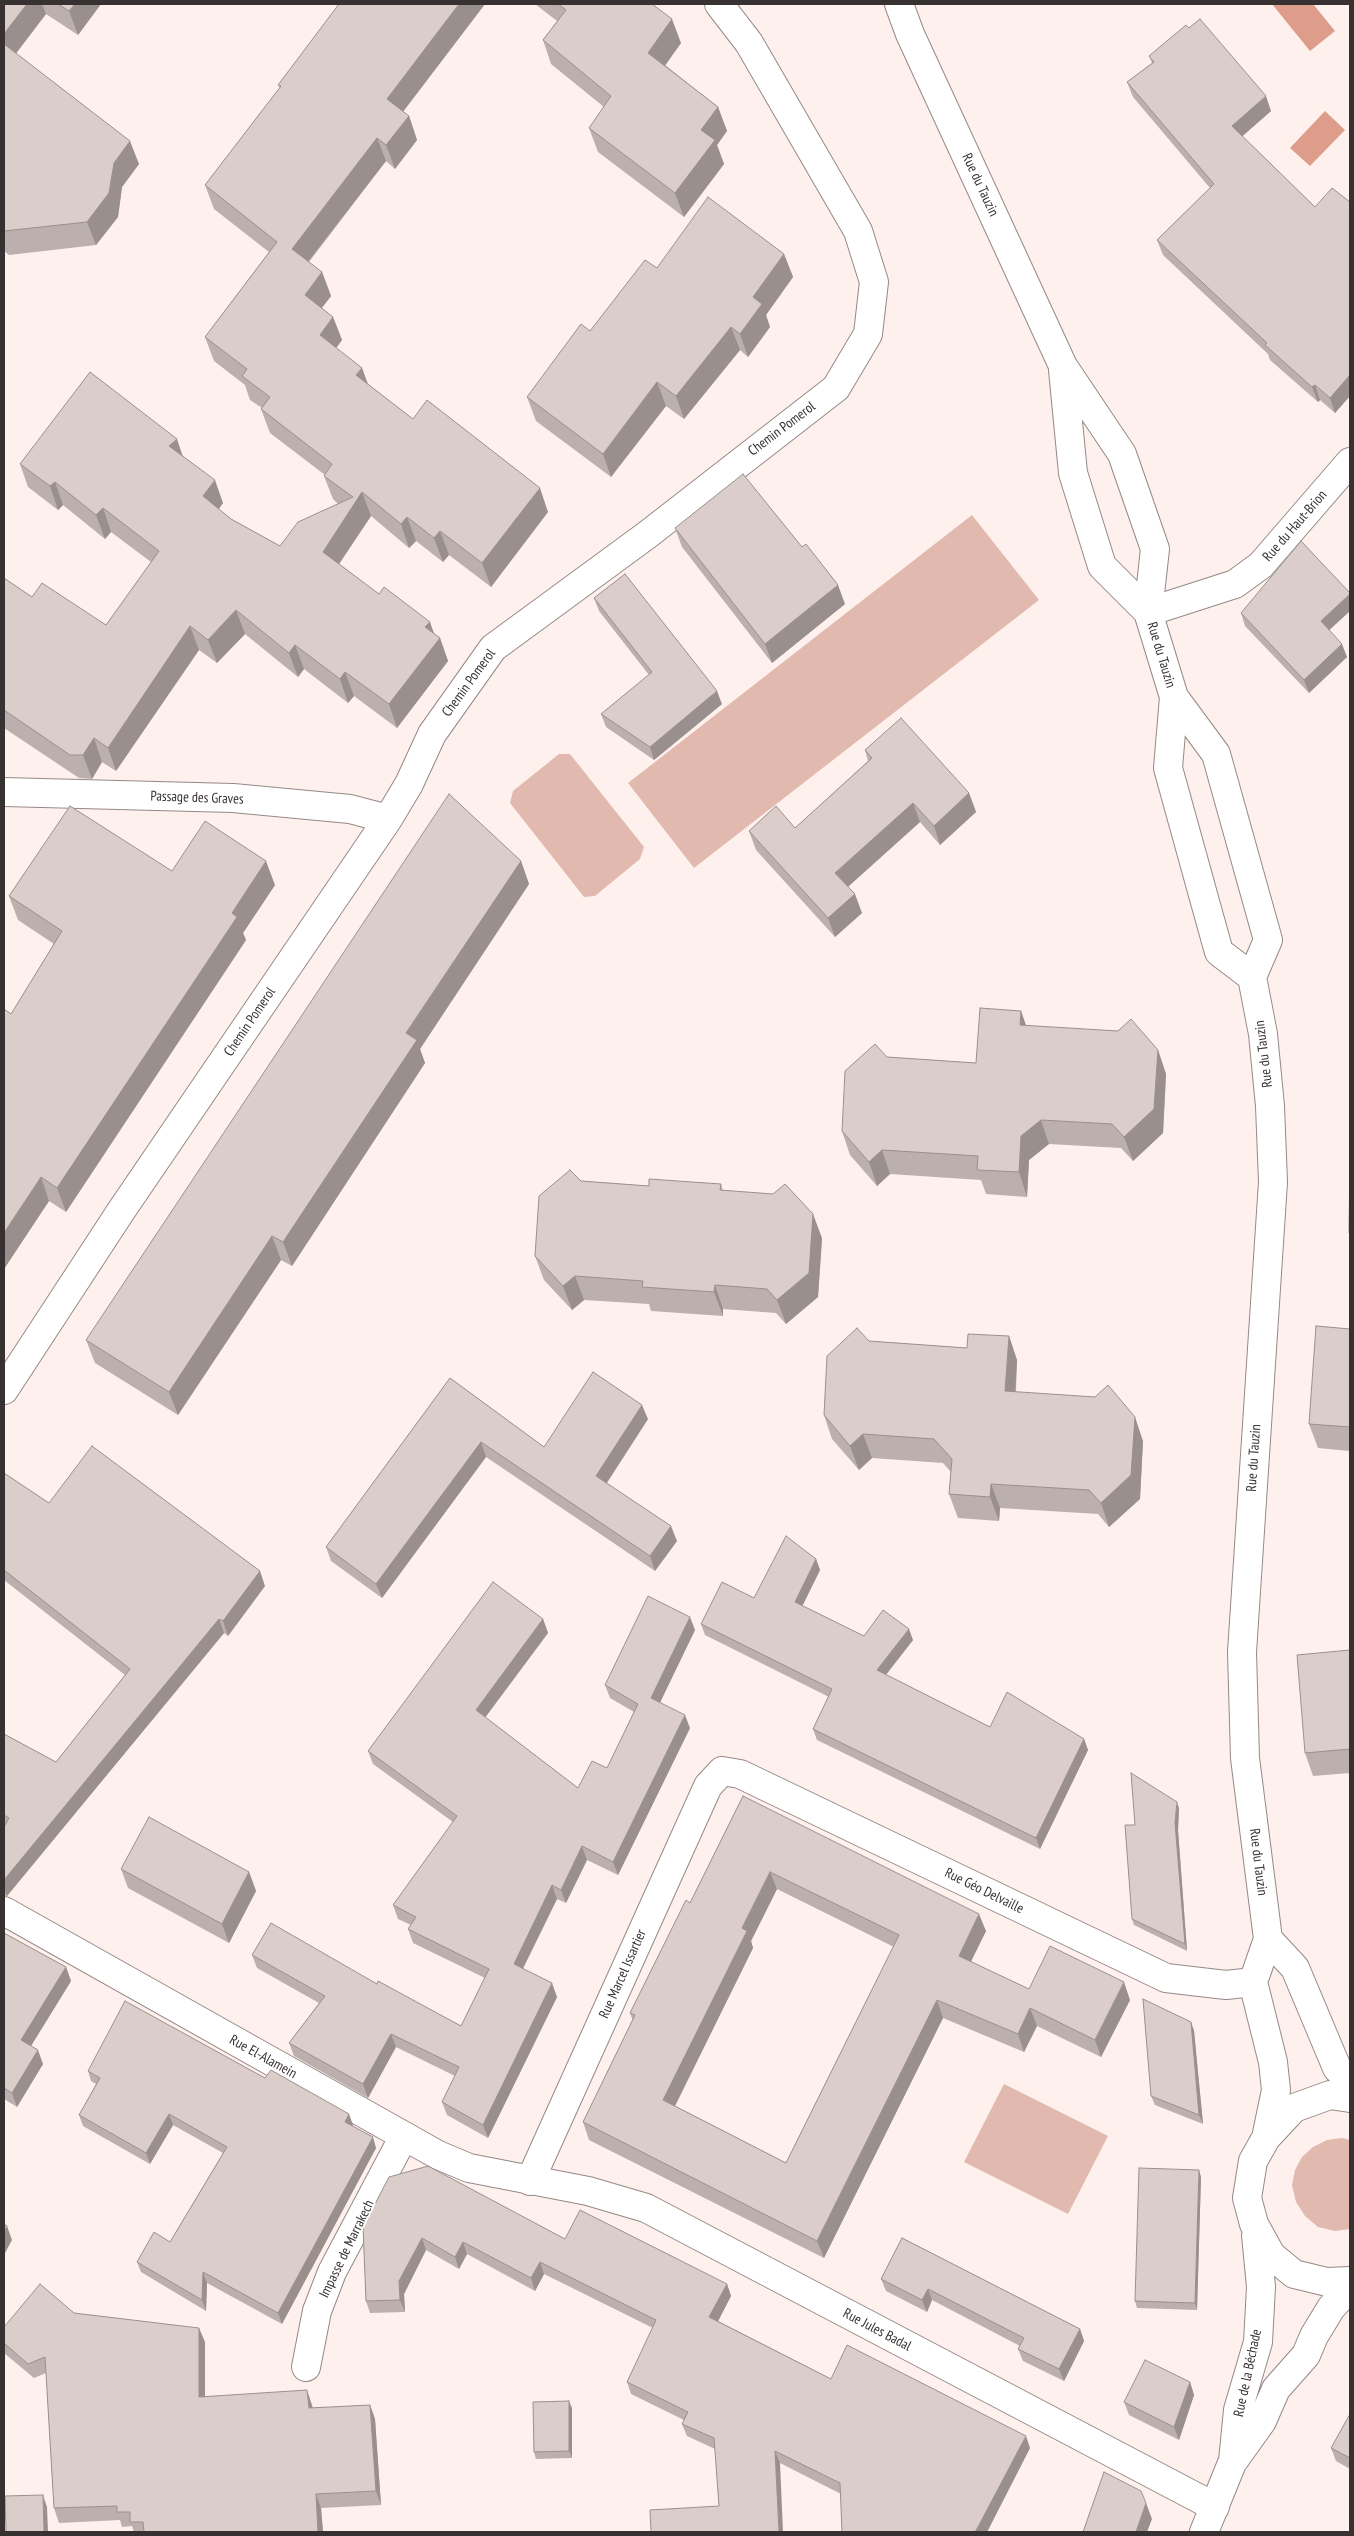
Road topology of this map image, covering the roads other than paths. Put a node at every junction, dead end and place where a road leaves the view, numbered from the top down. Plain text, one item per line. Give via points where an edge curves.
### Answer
1 (719, 4) edge
2 (899, 4) edge
3 (1063, 366) junction
4 (1350, 462) edge
5 (1148, 612) junction
6 (1174, 697) junction
7 (4, 792) edge
8 (388, 819) junction
9 (1252, 978) junction
10 (4, 1390) edge
11 (722, 1771) joint
12 (4, 1911) edge
13 (1268, 1939) junction
14 (1253, 1982) junction
15 (1350, 2082) edge
16 (1350, 2098) edge
17 (404, 2136) junction
18 (1266, 2138) junction
19 (530, 2181) junction
20 (1254, 2224) junction
21 (1350, 2281) edge
22 (1350, 2287) edge
23 (306, 2367) dead end
24 (1232, 2463) junction
25 (1214, 2507) junction
26 (1204, 2532) edge

1 - 8 street, Chemin Pomerol via 749,42 858,231 874,282 868,334 836,388 493,648 432,734 410,784
2 - 3 street, Rue du Tauzin
3 - 5 street, Rue du Tauzin via 1074,473 1102,566
3 - 5 street, Rue du Tauzin via 1122,454 1155,549
4 - 5 street, Rue du Haut-Brion via 1261,565 1235,584
5 - 6 street, Rue du Tauzin
6 - 9 street, Rue du Tauzin via 1168,768 1219,952
6 - 9 street, Rue du Tauzin via 1216,754 1255,888 1268,940
7 - 8 street, Passage des Graves via 233,798 350,809
8 - 10 street, Chemin Pomerol via 121,1211
9 - 13 street, Rue du Tauzin via 1264,1034 1273,1182 1242,1652 1245,1758
11 - 14 street, Rue Géo Delvaille via 740,1774 1166,1978 1226,1985
11 - 19 street, Rue Marcel Issartier via 708,1786
12 - 17 street, Rue El-Alamein
13 - 14 street, Rue du Tauzin
13 - 15 street via 1295,1968 1336,2068
14 - 18 street via 1273,2062 1276,2090
16 - 18 street via 1330,2095 1294,2108
17 - 19 street, Rue El-Alamein via 468,2168
17 - 23 street, Impasse de Marrakech via 332,2272 317,2311
18 - 20 street via 1252,2161 1247,2198
19 - 25 street, Rue Jules Badal via 588,2191 646,2208
20 - 21 street via 1271,2255 1294,2274 1326,2282
20 - 24 street, Rue de la Béchade via 1261,2287 1258,2342 1238,2410
22 - 24 street, Rue de la Béchade via 1331,2308 1306,2355 1276,2389 1262,2421
24 - 25 street, Rue de la Béchade
25 - 26 street, Rue de la Béchade

